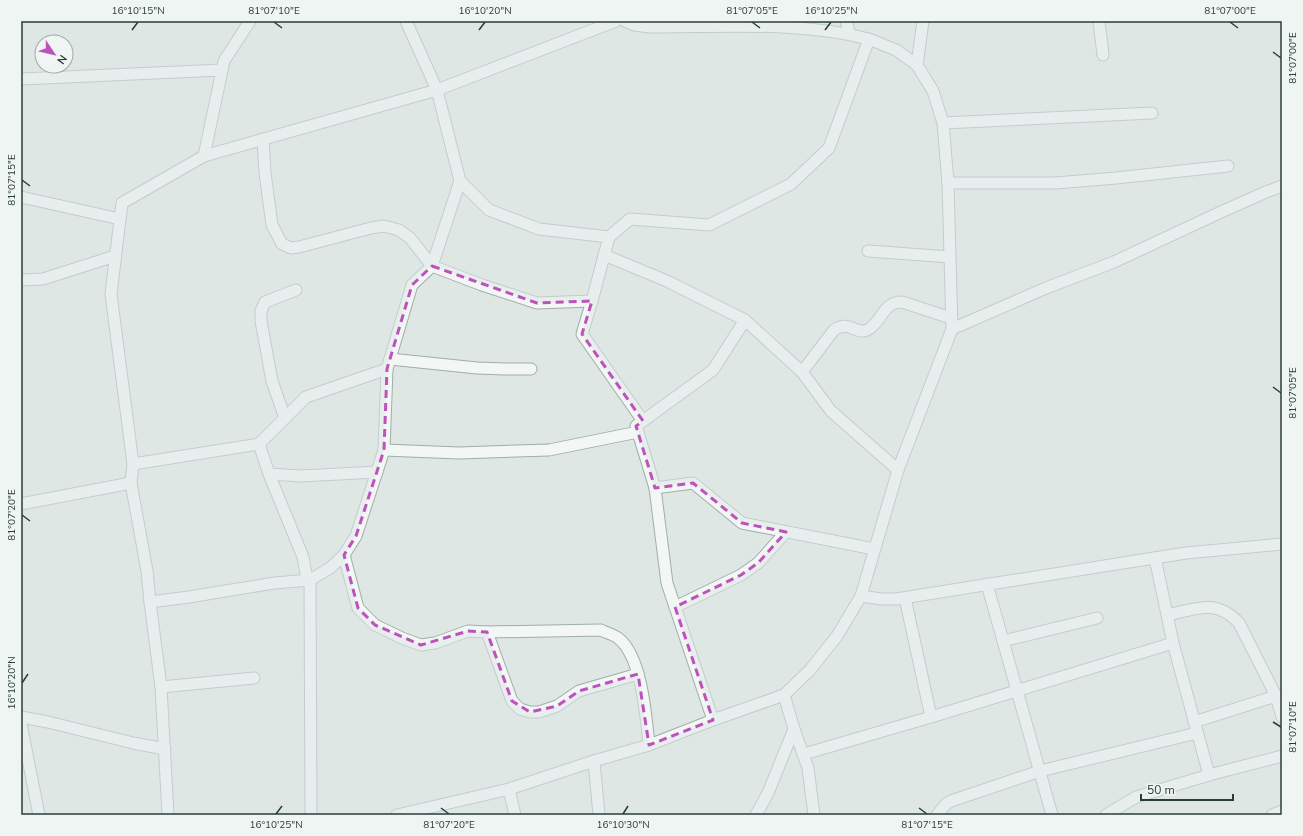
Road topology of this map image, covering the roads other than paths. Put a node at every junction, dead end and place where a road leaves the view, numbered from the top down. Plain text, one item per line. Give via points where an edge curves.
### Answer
1 (616, 21) edge
2 (625, 21) edge
3 (846, 21) edge
4 (923, 21) edge
5 (1099, 21) edge
6 (249, 22) edge
7 (409, 22) edge
8 (590, 26) edge
9 (850, 34) junction
10 (869, 39) junction
11 (1103, 55) dead end
12 (917, 65) junction
13 (222, 70) junction
14 (21, 79) edge
15 (437, 90) junction
16 (1152, 113) dead end
17 (943, 123) junction
18 (263, 139) junction
19 (204, 156) junction
20 (1228, 166) dead end
21 (460, 181) junction
22 (948, 182) junction
23 (1282, 186) edge
24 (21, 197) edge
25 (120, 219) junction
26 (609, 237) junction
27 (868, 251) dead end
28 (604, 255) junction
29 (115, 256) junction
30 (950, 257) junction
31 (432, 266) junction
32 (21, 280) edge
33 (296, 290) dead end
34 (592, 301) junction
35 (951, 318) junction
36 (745, 320) junction
37 (952, 329) junction
38 (388, 364) junction
39 (531, 368) dead end
40 (802, 372) junction
41 (285, 418) junction
42 (643, 421) junction
43 (638, 432) junction
44 (259, 444) junction
45 (384, 450) junction
46 (133, 464) junction
47 (898, 470) junction
48 (377, 472) junction
49 (269, 474) junction
50 (132, 483) junction
51 (655, 488) junction
52 (21, 504) edge
53 (786, 532) junction
54 (1282, 544) edge
55 (874, 549) junction
56 (344, 555) junction
57 (1155, 558) junction
58 (308, 580) junction
59 (987, 584) junction
60 (860, 596) junction
61 (905, 598) junction
62 (150, 602) junction
63 (675, 607) junction
64 (1167, 615) junction
65 (1097, 618) dead end
66 (487, 632) junction
67 (1004, 641) junction
68 (1173, 643) junction
69 (638, 674) junction
70 (254, 678) dead end
71 (161, 687) junction
72 (1017, 690) junction
73 (784, 695) junction
74 (1276, 696) junction
75 (1282, 714) edge
76 (21, 717) edge
77 (931, 717) junction
78 (713, 720) junction
79 (1194, 722) junction
80 (21, 725) edge
81 (794, 729) junction
82 (1197, 733) junction
83 (649, 745) junction
84 (165, 749) junction
85 (804, 754) junction
86 (1282, 756) edge
87 (594, 761) junction
88 (1040, 771) junction
89 (1209, 775) junction
90 (509, 788) junction
91 (1282, 812) edge
92 (40, 815) edge
93 (168, 815) edge
94 (312, 815) edge
95 (397, 815) edge
96 (515, 815) edge
97 (599, 815) edge
98 (756, 815) edge
99 (814, 815) edge
100 (937, 815) edge
101 (1052, 815) edge
102 (1106, 815) edge
103 (1272, 815) edge

1 - 8 street
2 - 9 street via 650,27 780,26
3 - 9 street
4 - 12 street
5 - 11 street
6 - 13 street via 224,61
7 - 15 street
8 - 15 street
9 - 10 street
10 - 12 street via 896,50
10 - 26 street via 829,148 791,184 709,225 630,219
12 - 17 street via 933,91
13 - 14 street
13 - 19 street
15 - 18 street
15 - 21 street
16 - 17 street
17 - 22 street
18 - 19 street
18 - 31 street via 272,226 282,244 291,248 299,247 384,226 399,230 410,238
19 - 25 street via 122,203
20 - 22 street via 1056,183
21 - 26 street via 489,210 518,221 540,229
21 - 31 street
22 - 30 street
23 - 37 street via 1114,262
24 - 25 street
25 - 29 street
26 - 28 street
27 - 30 street
28 - 34 street
28 - 36 street via 667,280
29 - 32 street via 43,279
29 - 46 street via 111,294
30 - 35 street
31 - 34 street via 537,303
31 - 38 street via 412,285
33 - 41 street via 265,302 261,321 272,381
34 - 42 street via 582,334
35 - 37 street
35 - 40 street via 902,302 894,302 868,330 861,331 846,326 834,330
36 - 40 street
36 - 42 street via 712,370
37 - 47 street
38 - 39 street via 504,370
38 - 41 street via 306,397
38 - 45 street
40 - 47 street via 831,411
41 - 44 street
42 - 43 street via 636,426
43 - 45 street via 549,450 459,453
43 - 51 street
44 - 46 street
44 - 49 street
45 - 48 street
46 - 50 street
47 - 55 street
48 - 49 street via 301,476
48 - 56 street via 356,536
49 - 58 street via 303,557
50 - 52 street
50 - 62 street
51 - 53 street via 693,483 742,523
51 - 63 street via 667,583
53 - 55 street
53 - 63 street via 758,563 741,575
54 - 57 street
55 - 60 street
56 - 58 street via 330,568
56 - 66 street via 358,608 375,625 421,645 435,643 468,631
57 - 59 street
57 - 64 street
58 - 62 street
58 - 94 street
59 - 61 street
59 - 67 street
60 - 61 street via 881,599
60 - 73 street via 837,636 810,670
61 - 77 street
62 - 71 street
63 - 78 street
64 - 68 street
64 - 74 street via 1208,606 1232,616 1239,624
65 - 67 street
66 - 69 street via 601,630 618,638 628,649
66 - 69 street via 512,701 520,709 530,712 557,706 579,691
67 - 72 street
68 - 72 street
68 - 79 street
69 - 83 street
70 - 71 street
71 - 84 street
72 - 77 street
72 - 88 street
73 - 78 street
73 - 81 street
74 - 75 street
74 - 79 street
76 - 84 street
77 - 85 street
78 - 83 street
79 - 82 street
80 - 92 street
81 - 85 street
81 - 98 street via 768,793
82 - 88 street
82 - 89 street
83 - 87 street
84 - 93 street
85 - 99 street
86 - 89 street
87 - 90 street
87 - 97 street
88 - 100 street via 951,801
88 - 101 street
89 - 102 street via 1136,798
90 - 95 street
90 - 96 street
91 - 103 street

